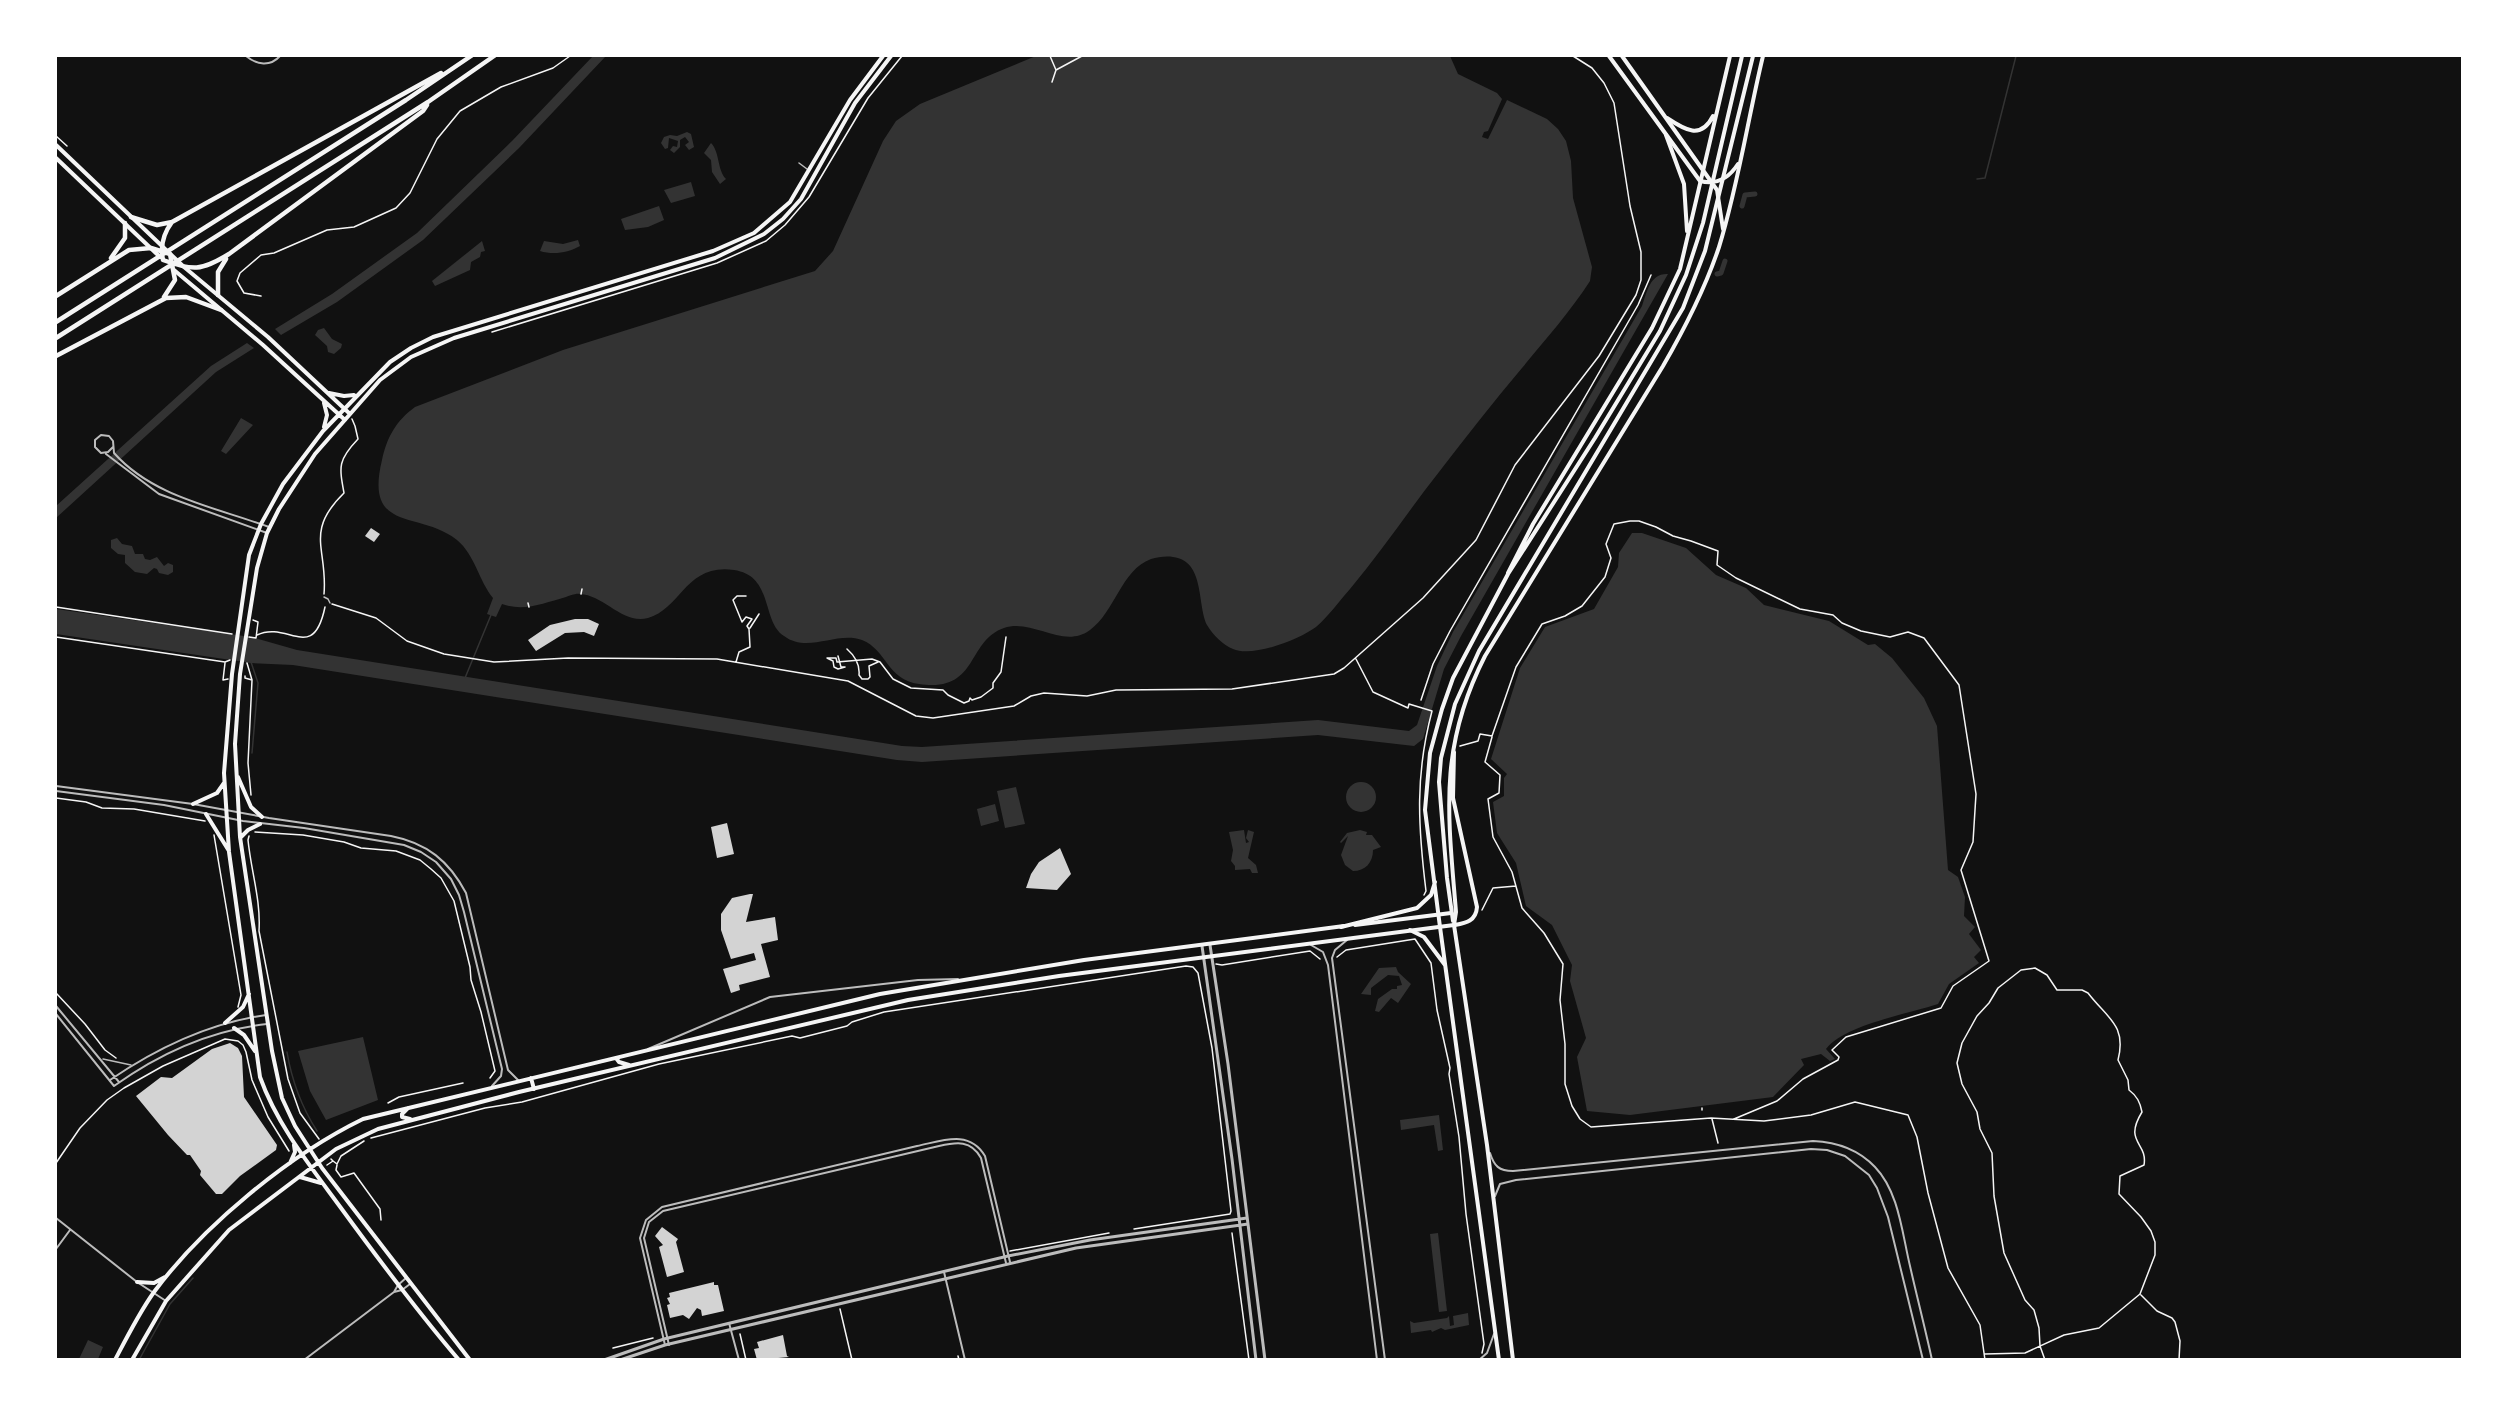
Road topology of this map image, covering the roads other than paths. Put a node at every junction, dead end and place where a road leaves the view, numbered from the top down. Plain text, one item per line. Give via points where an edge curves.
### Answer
1 (246, 56) edge
2 (280, 56) edge
3 (471, 56) edge
4 (494, 56) edge
5 (883, 56) edge
6 (891, 56) edge
7 (1609, 56) edge
8 (1622, 56) edge
9 (1730, 56) edge
10 (1742, 56) edge
11 (1754, 56) edge
12 (1762, 56) edge
13 (464, 60) junction
14 (428, 102) junction
15 (1717, 109) junction
16 (1667, 118) junction
17 (1666, 135) junction
18 (56, 145) edge
19 (56, 158) edge
20 (799, 163) dead end
21 (1738, 165) junction
22 (1704, 168) junction
23 (810, 171) junction
24 (1700, 181) junction
25 (1713, 183) junction
26 (131, 217) junction
27 (172, 222) junction
28 (125, 224) junction
29 (1723, 230) junction
30 (1687, 237) junction
31 (151, 248) junction
32 (161, 248) junction
33 (170, 254) junction
34 (229, 254) junction
35 (163, 260) junction
36 (107, 262) junction
37 (173, 263) junction
38 (184, 267) junction
39 (174, 271) junction
40 (56, 296) edge
41 (218, 296) junction
42 (162, 299) junction
43 (221, 310) junction
44 (56, 322) edge
45 (480, 322) junction
46 (488, 326) junction
47 (56, 338) edge
48 (56, 356) edge
49 (326, 391) junction
50 (357, 393) junction
51 (324, 401) junction
52 (344, 408) junction
53 (338, 414) junction
54 (352, 416) junction
55 (345, 420) junction
56 (323, 431) junction
57 (113, 447) junction
58 (103, 453) junction
59 (261, 524) junction
60 (270, 527) junction
61 (259, 530) junction
62 (267, 533) junction
63 (1508, 574) junction
64 (324, 597) road end
65 (330, 603) road end
66 (1457, 727) junction
67 (237, 773) junction
68 (225, 782) junction
69 (56, 786) edge
70 (56, 791) edge
71 (193, 804) junction
72 (227, 810) junction
73 (238, 812) junction
74 (206, 814) junction
75 (262, 817) junction
76 (228, 818) junction
77 (239, 820) junction
78 (260, 824) junction
79 (240, 837) junction
80 (229, 852) junction
81 (1436, 879) junction
82 (1451, 913) junction
83 (1438, 914) junction
84 (1454, 925) junction
85 (1341, 927) junction
86 (1440, 927) junction
87 (1410, 930) junction
88 (1349, 938) junction
89 (1248, 940) junction
90 (1305, 944) junction
91 (1210, 945) junction
92 (1202, 946) junction
93 (1250, 950) junction
94 (1212, 956) junction
95 (1203, 957) junction
96 (1084, 960) junction
97 (1445, 965) junction
98 (1086, 972) junction
99 (961, 979) junction
100 (250, 989) junction
101 (904, 989) junction
102 (908, 1000) junction
103 (56, 1006) edge
104 (56, 1014) edge
105 (267, 1015) junction
106 (253, 1017) junction
107 (225, 1023) junction
108 (267, 1024) junction
109 (254, 1025) junction
110 (234, 1029) junction
111 (1224, 1032) junction
112 (1215, 1033) junction
113 (256, 1051) junction
114 (641, 1052) junction
115 (616, 1058) junction
116 (103, 1059) junction
117 (133, 1065) junction
118 (630, 1065) junction
119 (115, 1077) junction
120 (531, 1078) junction
121 (110, 1080) junction
122 (519, 1081) junction
123 (120, 1082) junction
124 (490, 1088) junction
125 (534, 1089) junction
126 (408, 1108) junction
127 (411, 1119) junction
128 (294, 1142) junction
129 (1486, 1145) junction
130 (310, 1150) junction
131 (303, 1155) junction
132 (318, 1162) junction
133 (290, 1164) junction
134 (311, 1167) junction
135 (296, 1178) junction
136 (323, 1183) junction
137 (1493, 1202) junction
138 (56, 1218) edge
139 (1247, 1218) junction
140 (1238, 1219) junction
141 (1248, 1224) junction
142 (1239, 1226) junction
143 (70, 1230) junction
144 (56, 1249) edge
145 (1007, 1254) junction
146 (1008, 1263) junction
147 (944, 1272) junction
148 (167, 1276) junction
149 (406, 1278) junction
150 (946, 1279) junction
151 (137, 1282) junction
152 (410, 1284) junction
153 (398, 1285) junction
154 (402, 1290) junction
155 (394, 1292) junction
156 (153, 1293) junction
157 (166, 1301) junction
158 (729, 1323) junction
159 (731, 1330) junction
160 (1495, 1331) junction
161 (666, 1338) junction
162 (667, 1345) junction
163 (1376, 1358) edge
164 (116, 1359) edge
165 (132, 1359) edge
166 (304, 1359) edge
167 (459, 1359) edge
168 (470, 1359) edge
169 (604, 1359) edge
170 (620, 1359) edge
171 (739, 1359) edge
172 (965, 1359) edge
173 (1256, 1359) edge
174 (1265, 1359) edge
175 (1387, 1359) edge
176 (1479, 1359) edge
177 (1499, 1359) edge
178 (1513, 1359) edge
179 (1923, 1359) edge
180 (1932, 1359) edge

1 - 2 street via 262,64
3 - 13 highway
4 - 14 highway
5 - 23 main road via 850,100
6 - 46 main road via 859,98 801,199 768,232 715,258
7 - 17 main road
8 - 16 main road
9 - 15 main road
10 - 63 main road via 1703,223 1686,275 1660,331
11 - 82 main road via 1695,280 1669,334 1479,651 1455,704 1438,782
12 - 21 main road
13 - 27 highway
13 - 44 highway
14 - 34 highway via 423,111
14 - 47 highway
15 - 16 main road via 1702,129 1685,129
15 - 22 main road
16 - 22 main road
17 - 24 main road
17 - 30 main road via 1684,184
18 - 26 main road
19 - 28 main road
20 - 23 lane
21 - 25 main road via 1728,176
21 - 29 main road
22 - 24 main road
22 - 25 main road
23 - 45 main road via 784,209 735,243
24 - 25 main road
24 - 30 main road
25 - 29 main road via 1722,206
26 - 27 highway via 157,225
26 - 32 main road
27 - 32 highway
28 - 31 main road
28 - 36 highway via 125,238
29 - 66 main road via 1684,330 1485,656
30 - 63 main road via 1680,269 1652,328 1533,524
31 - 32 highway
31 - 35 main road
31 - 36 highway via 131,249
32 - 33 highway
32 - 35 highway
33 - 37 highway
33 - 38 main road
34 - 38 highway via 204,268
34 - 41 highway via 218,270
35 - 37 highway
35 - 39 main road
36 - 40 highway
37 - 38 highway
37 - 39 highway
38 - 41 main road
39 - 42 highway via 174,284
39 - 43 main road
41 - 49 main road
42 - 43 highway via 186,297
42 - 48 highway
43 - 51 main road
45 - 46 main road
45 - 50 main road via 411,348
46 - 54 main road via 411,357 380,380
49 - 50 main road via 344,396
49 - 52 main road
50 - 52 main road
51 - 53 main road
51 - 56 main road via 327,415
52 - 53 main road
52 - 54 main road
53 - 55 main road
53 - 56 main road
54 - 55 main road
55 - 60 main road via 301,473
56 - 59 main road via 283,484
57 - 58 street
57 - 58 street via 110,436 99,436 95,447
57 - 59 street via 120,460 162,489
58 - 61 street via 159,494
59 - 60 street
59 - 61 main road
60 - 62 main road
61 - 62 street
61 - 68 main road via 249,555 232,674
62 - 67 main road via 257,568 241,674 235,744
63 - 81 main road via 1453,678 1430,753 1425,810
64 - 65 lane
66 - 84 main road via 1448,784
66 - 84 main road via 1453,798 1477,913 1471,920
67 - 73 main road
67 - 75 main road via 251,807
68 - 71 main road via 217,793
68 - 72 main road
69 - 71 street
70 - 74 street
71 - 72 street
72 - 73 street
72 - 76 main road
73 - 75 street
73 - 77 main road
74 - 76 street
74 - 80 main road
75 - 122 street via 407,839 441,858 466,893 508,1070
76 - 77 street
76 - 80 main road
77 - 78 street
77 - 79 main road
78 - 79 main road
78 - 124 street via 404,845 436,862 451,879 459,895 500,1058 501,1076
79 - 105 main road
80 - 100 main road
81 - 83 main road
81 - 85 main road via 1417,908
82 - 83 main road
82 - 84 main road
83 - 85 main road
83 - 86 main road
84 - 86 main road
84 - 129 main road
85 - 89 main road
86 - 87 main road
86 - 97 main road
87 - 88 main road
87 - 97 main road via 1424,937
88 - 90 main road
88 - 175 street via 1332,958
89 - 91 main road
89 - 93 main road via 1246,946
90 - 93 main road
90 - 163 street via 1323,952 1328,965
91 - 92 main road
91 - 94 street
92 - 95 street
92 - 96 main road
93 - 94 main road
94 - 95 main road
94 - 111 street
95 - 98 main road
95 - 112 street
96 - 98 main road
96 - 99 main road
97 - 160 main road
98 - 102 main road
99 - 101 main road
99 - 114 street via 918,980 770,997
100 - 106 main road
100 - 107 main road via 243,1007
101 - 102 main road
101 - 114 main road
102 - 118 main road
103 - 116 street
104 - 121 street
105 - 106 street
105 - 108 main road
106 - 107 street
106 - 109 main road
107 - 117 street via 186,1037
108 - 109 street
108 - 130 main road via 282,1098
109 - 110 street
109 - 113 main road
110 - 113 main road
110 - 123 street via 174,1050
111 - 112 street
111 - 139 street
112 - 140 street
113 - 128 main road via 267,1096
114 - 115 main road
115 - 118 main road
115 - 120 main road
116 - 117 lane
116 - 119 street
117 - 119 street
118 - 125 main road
119 - 121 street
119 - 123 street
120 - 122 main road
120 - 125 main road
121 - 123 street via 114,1086
122 - 124 main road
124 - 126 main road
125 - 127 main road
126 - 127 main road via 402,1117
126 - 130 main road via 363,1119
127 - 132 main road via 357,1137
128 - 131 main road
128 - 133 main road
129 - 137 main road
129 - 180 street via 1496,1167 1506,1171 1813,1141 1848,1148 1875,1167 1891,1191
130 - 131 main road
130 - 132 main road
131 - 133 main road
131 - 134 main road
132 - 134 main road
132 - 149 main road
133 - 148 main road via 219,1222
134 - 135 main road
134 - 136 main road
135 - 136 main road
135 - 157 main road via 229,1230
136 - 153 main road
137 - 178 main road
137 - 179 street via 1500,1184 1516,1180 1811,1149 1845,1156 1869,1175 1884,1202
138 - 143 street
139 - 140 street
139 - 141 street
140 - 142 street
140 - 145 street
141 - 142 street
141 - 174 street
142 - 146 street via 1129,1239
142 - 173 street
143 - 144 street
143 - 151 street
145 - 146 street
145 - 147 street
145 - 161 street via 981,1158 965,1143 663,1211 649,1222 645,1238
145 - 161 street via 985,1156 972,1142 958,1138 662,1208 646,1220 640,1238
146 - 150 street
147 - 150 street
147 - 158 street
148 - 151 main road via 154,1282
148 - 156 main road
149 - 152 main road
149 - 153 street
150 - 159 street
150 - 172 street
151 - 156 street
152 - 154 street
152 - 168 main road
153 - 154 main road
153 - 155 street
154 - 155 street
154 - 167 main road
155 - 166 street
156 - 157 street
156 - 164 main road
157 - 165 main road
158 - 159 street
158 - 161 street
159 - 162 street
159 - 171 street
160 - 176 street via 1490,1349
160 - 177 main road
161 - 162 street
161 - 169 street
162 - 170 street

